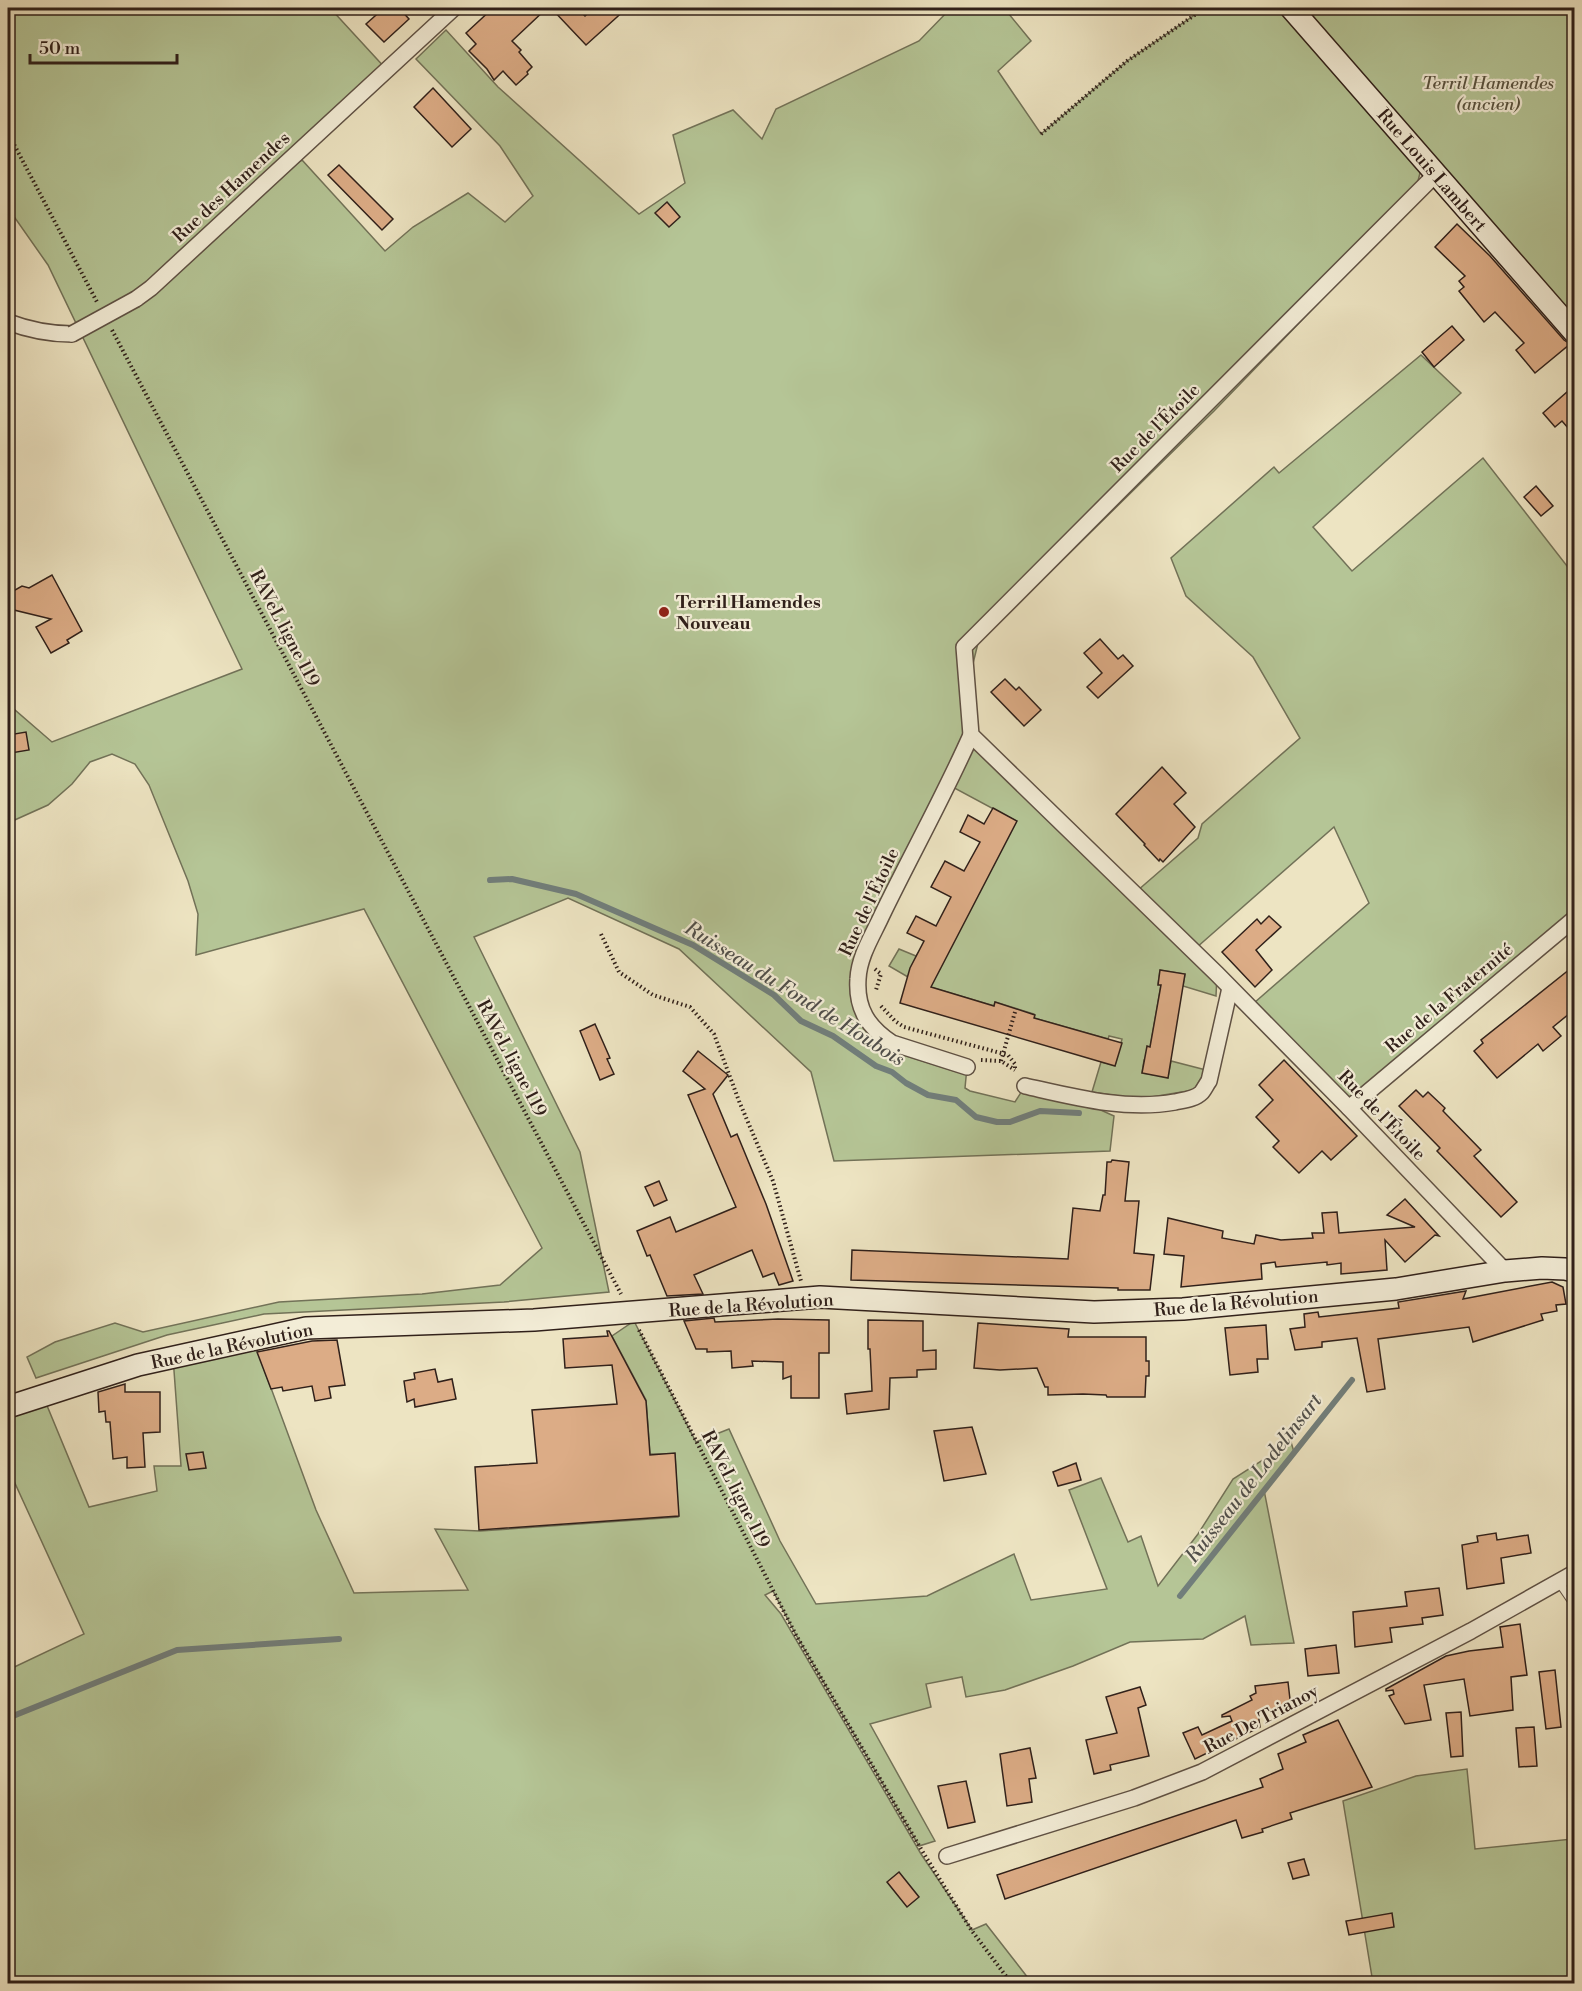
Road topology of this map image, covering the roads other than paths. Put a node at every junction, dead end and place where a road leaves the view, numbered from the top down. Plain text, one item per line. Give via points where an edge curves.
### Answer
1 (454, 8) edge
2 (1290, 8) edge
3 (1436, 174) junction
4 (8, 322) edge
5 (1575, 332) edge
6 (971, 735) junction
7 (1575, 919) edge
8 (1230, 988) junction
9 (967, 1067) road end
10 (1025, 1086) road end
11 (1349, 1108) junction
12 (1504, 1271) junction
13 (1575, 1271) edge
14 (8, 1407) edge
15 (1575, 1573) edge
16 (1559, 1582) junction
17 (1575, 1604) edge
18 (947, 1856) dead end

1 - 4 street, Rue des Hamendes, bridge via 152,288 72,334 49,334
2 - 3 street, Rue Louis Lambert
3 - 5 street, Rue Louis Lambert
3 - 6 street, Rue de l'Étoile via 964,647
6 - 8 street, Rue de l'Étoile
6 - 9 street, Rue de l'Étoile via 862,958 858,978 862,1014 892,1043
7 - 11 street, Rue de la Fraternité
8 - 10 street via 1209,1081 1200,1094 1187,1100 1126,1105
8 - 11 street, Rue de l'Étoile
11 - 12 street, Rue de l'Étoile
12 - 13 street, Rue de la Révolution
12 - 14 street, Rue de la Révolution via 1396,1289 1183,1309 1094,1312 820,1297 534,1320 306,1328 138,1365
15 - 16 street, Rue De Trianoy
16 - 17 lane
16 - 18 street, Rue De Trianoy via 1202,1772 1134,1798

